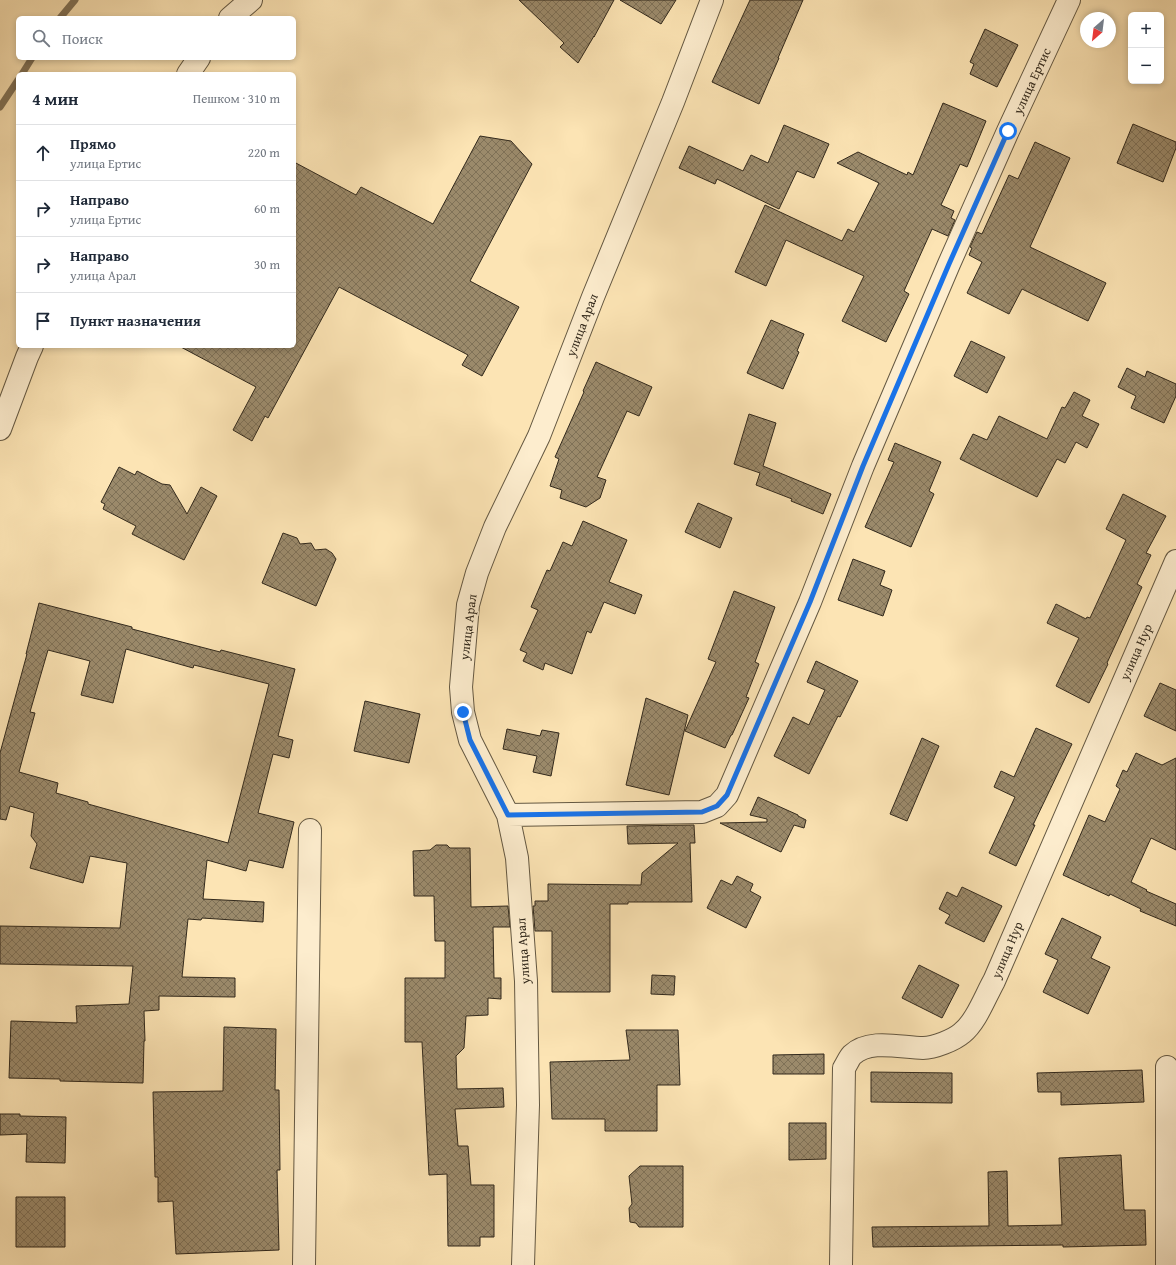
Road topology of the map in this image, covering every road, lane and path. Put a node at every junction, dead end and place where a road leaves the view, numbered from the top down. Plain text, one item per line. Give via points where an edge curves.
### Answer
1 (251, 0) edge
2 (712, 0) edge
3 (1069, 0) edge
4 (232, 16) edge
5 (198, 60) edge
6 (189, 72) edge
7 (31, 348) edge
8 (0, 429) edge
9 (1176, 561) edge
10 (508, 815) junction
11 (310, 830) dead end
12 (1167, 1067) dead end
13 (304, 1265) edge
14 (523, 1265) edge
15 (841, 1265) edge
16 (1167, 1265) edge

1 - 4 street
2 - 10 street, улица Арал via 538,436 495,527 477,572 468,605 461,687 463,712 470,740
3 - 10 street, улица Ертис via 949,264 863,466 810,602 727,795 717,806 702,812
5 - 6 street
7 - 8 street
9 - 15 street, улица Нур via 994,981 973,1020 963,1033 950,1041 925,1048 883,1044 864,1048 852,1055 844,1068
10 - 14 street, улица Арал via 517,858 526,981 528,1105
11 - 13 street
12 - 16 street

